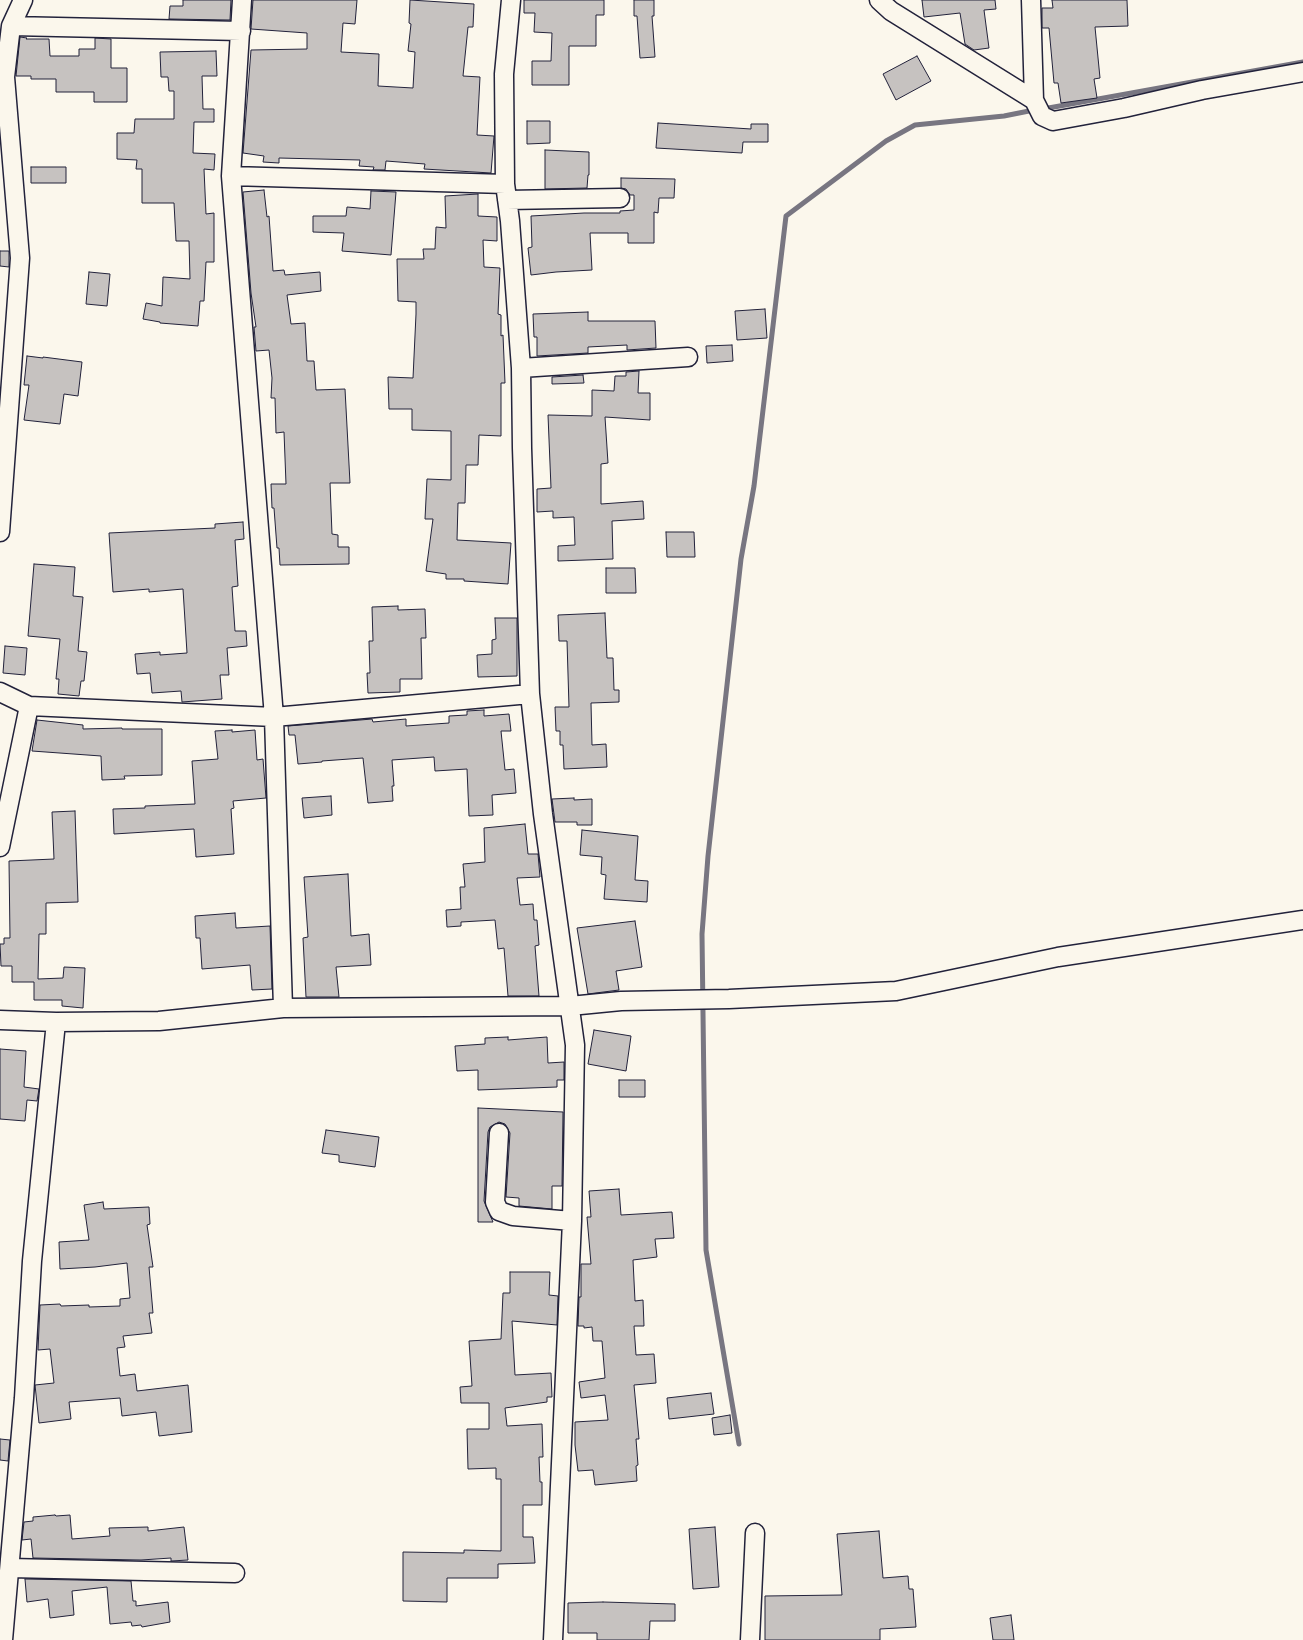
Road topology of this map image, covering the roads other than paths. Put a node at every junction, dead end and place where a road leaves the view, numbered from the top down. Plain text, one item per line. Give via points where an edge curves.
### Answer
1 (23, 0) edge
2 (242, 0) edge
3 (511, 0) edge
4 (879, 0) edge
5 (1031, 0) edge
6 (11, 26) junction
7 (241, 31) junction
8 (1303, 72) edge
9 (1037, 107) junction
10 (231, 176) junction
11 (506, 192) junction
12 (620, 198) dead end
13 (688, 357) dead end
14 (521, 368) junction
15 (0, 532) edge
16 (0, 692) edge
17 (530, 694) junction
18 (29, 706) junction
19 (274, 717) junction
20 (0, 846) edge
21 (1303, 920) edge
22 (570, 1006) junction
23 (283, 1008) junction
24 (0, 1020) edge
25 (56, 1022) junction
26 (498, 1133) dead end
27 (572, 1221) junction
28 (755, 1533) dead end
29 (10, 1568) junction
30 (235, 1573) dead end
31 (3, 1640) edge
32 (552, 1640) edge
33 (750, 1640) edge

1 - 6 street
2 - 7 street
3 - 11 street via 504,74
4 - 9 street
5 - 9 street
6 - 7 street
6 - 15 street via 5,76 20,258
7 - 10 street
8 - 9 street via 1053,121
10 - 11 street
10 - 19 street
11 - 12 street
11 - 14 street
13 - 14 street
14 - 17 street
16 - 18 street
17 - 19 street
17 - 22 street
18 - 19 street
18 - 20 street
19 - 23 street
21 - 22 street via 1058,957 896,991 621,1001
22 - 23 street
22 - 27 street via 575,1044
23 - 25 street via 159,1021
24 - 25 street
25 - 29 street via 32,1261
26 - 27 street via 495,1202 499,1211 513,1216
27 - 32 street
28 - 33 street
29 - 30 street
29 - 31 street

